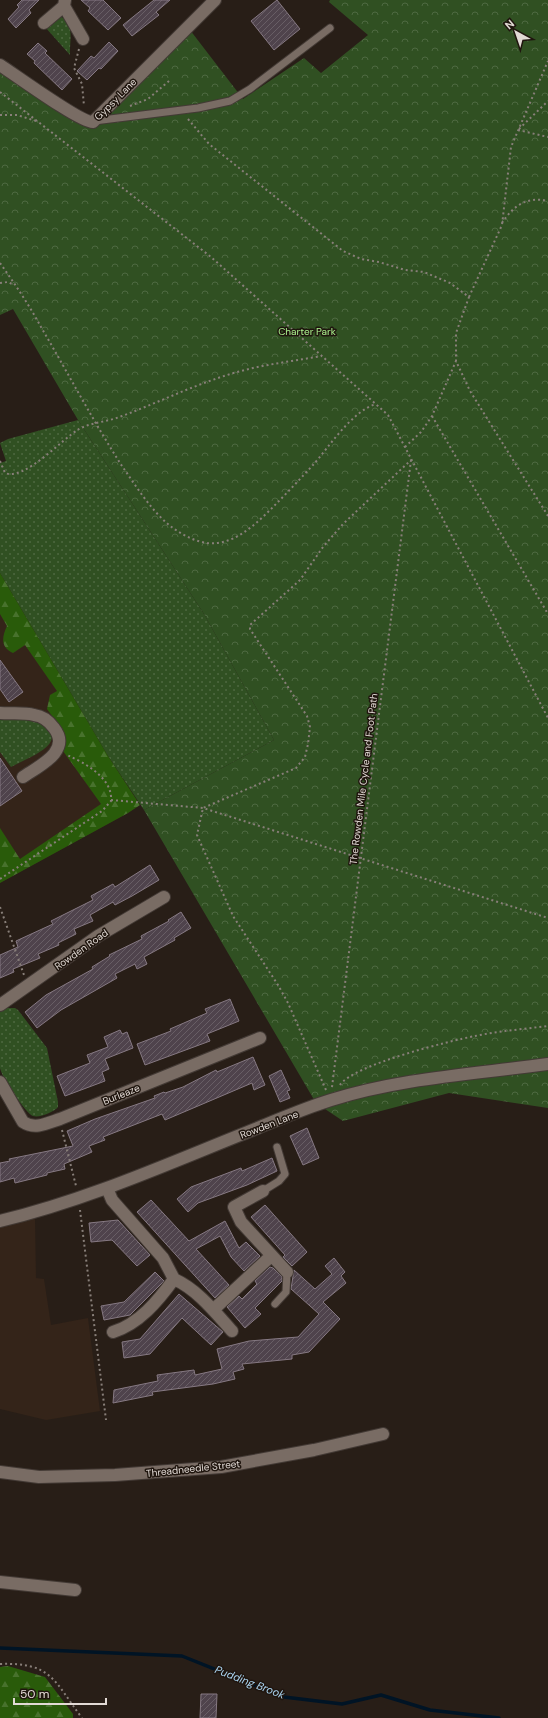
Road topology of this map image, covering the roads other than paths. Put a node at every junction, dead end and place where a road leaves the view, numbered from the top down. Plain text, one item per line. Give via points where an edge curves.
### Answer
1 (215, 0) edge
2 (65, 3) edge
3 (44, 23) dead end
4 (330, 28) dead end
5 (83, 39) road end
6 (0, 65) edge
7 (90, 121) junction
8 (0, 713) edge
9 (23, 776) dead end
10 (164, 898) dead end
11 (0, 1005) edge
12 (260, 1038) dead end
13 (548, 1064) edge
14 (0, 1082) edge
15 (276, 1147) dead end
16 (108, 1188) junction
17 (263, 1191) joint
18 (0, 1221) edge
19 (271, 1256) junction
20 (287, 1272) joint
21 (174, 1279) junction
22 (275, 1304) dead end
23 (213, 1310) junction
24 (232, 1331) dead end
25 (113, 1332) dead end
26 (383, 1434) dead end
27 (0, 1472) edge
28 (0, 1582) edge
29 (75, 1590) dead end

1 - 7 street, Gypsy Lane
2 - 3 street
2 - 5 street
4 - 7 lane via 236,98 216,105
6 - 7 street, Gypsy Lane
8 - 9 street via 30,714 44,718 57,733 60,742 57,751
10 - 11 street, Rowden Road via 98,936
12 - 14 street, Burleaze via 37,1126 28,1125 20,1118
13 - 16 street, Rowden Lane via 420,1080 330,1100
15 - 17 lane via 285,1174
16 - 18 street, Rowden Lane
16 - 21 street via 112,1200 163,1258
17 - 19 street via 234,1207 241,1222
19 - 20 street
19 - 23 street
20 - 22 lane via 286,1292
21 - 23 street via 194,1292
21 - 25 street via 144,1313 125,1328
23 - 24 street
26 - 27 street, Threadneedle Street via 221,1467 115,1475 39,1477
28 - 29 street

